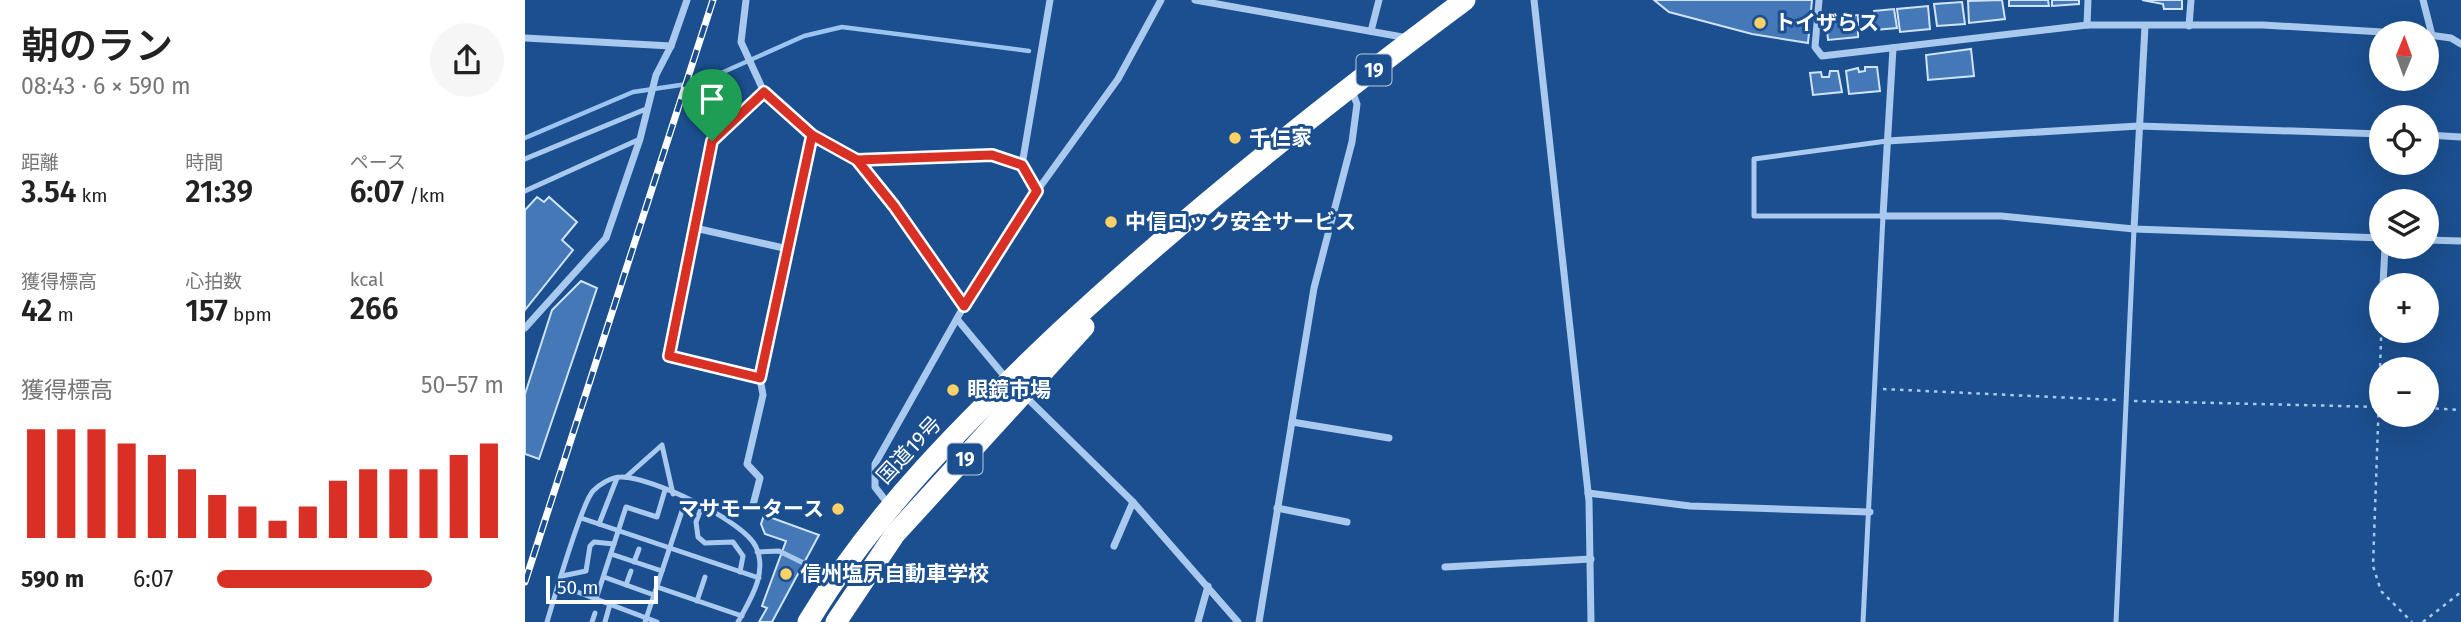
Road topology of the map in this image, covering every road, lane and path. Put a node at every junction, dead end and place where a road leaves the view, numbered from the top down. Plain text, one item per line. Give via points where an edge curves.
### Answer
1 (687, 0) edge
2 (746, 0) edge
3 (1050, 0) edge
4 (1151, 0) edge
5 (1195, 0) edge
6 (1379, 0) edge
7 (1465, 0) edge
8 (1534, 0) edge
9 (1819, 0) edge
10 (2088, 0) edge
11 (2190, 0) edge
12 (2423, 0) edge
13 (1160, 1) edge
14 (2427, 21) edge
15 (2087, 25) junction
16 (2145, 26) junction
17 (2189, 26) junction
18 (1371, 31) junction
19 (2369, 31) edge
20 (2439, 36) edge
21 (525, 38) edge
22 (1413, 39) junction
23 (2461, 44) edge
24 (671, 46) junction
25 (1892, 48) junction
26 (1351, 90) junction
27 (764, 92) junction
28 (646, 109) junction
29 (2139, 126) junction
30 (2369, 134) edge
31 (812, 135) junction
32 (2439, 136) edge
33 (2461, 137) edge
34 (640, 139) junction
35 (1887, 141) junction
36 (525, 159) edge
37 (857, 160) junction
38 (1022, 165) junction
39 (525, 191) edge
40 (1037, 191) junction
41 (1883, 216) junction
42 (695, 228) junction
43 (2134, 229) junction
44 (2369, 238) edge
45 (2439, 240) edge
46 (2461, 241) edge
47 (788, 249) junction
48 (964, 306) junction
49 (957, 319) junction
50 (525, 328) edge
51 (760, 378) junction
52 (1015, 388) junction
53 (1876, 389) junction
54 (2127, 401) junction
55 (2369, 407) edge
56 (2439, 409) edge
57 (2461, 410) edge
58 (1291, 422) junction
59 (2377, 427) edge
60 (1389, 438) dead end
61 (626, 477) junction
62 (617, 478) junction
63 (665, 491) junction
64 (1588, 493) junction
65 (673, 494) junction
66 (686, 499) junction
67 (1133, 502) junction
68 (753, 505) dead end
69 (702, 506) junction
70 (890, 507) junction
71 (1277, 508) junction
72 (1870, 512) junction
73 (581, 517) junction
74 (1347, 522) dead end
75 (906, 523) junction
76 (599, 524) junction
77 (619, 530) junction
78 (614, 544) junction
79 (1114, 546) dead end
80 (670, 548) junction
81 (639, 549) dead end
82 (757, 552) junction
83 (611, 554) junction
84 (1591, 559) junction
85 (634, 562) junction
86 (1445, 567) dead end
87 (631, 570) dead end
88 (662, 571) junction
89 (740, 572) junction
90 (562, 576) junction
91 (604, 576) junction
92 (705, 577) dead end
93 (759, 578) junction
94 (834, 578) junction
95 (559, 585) junction
96 (626, 585) junction
97 (1208, 586) junction
98 (657, 587) junction
99 (2461, 592) edge
100 (654, 594) junction
101 (596, 599) junction
102 (697, 601) junction
103 (610, 604) junction
104 (595, 613) dead end
105 (740, 619) edge
106 (646, 620) edge
107 (550, 621) edge
108 (592, 622) edge
109 (605, 622) edge
110 (657, 622) edge
111 (808, 622) edge
112 (836, 622) edge
113 (1198, 622) edge
114 (1238, 622) edge
115 (1259, 622) edge
116 (1591, 622) edge
117 (1863, 622) edge
118 (2116, 622) edge
119 (2413, 622) edge
120 (2423, 622) edge

1 - 24 street
2 - 27 street via 741,42
3 - 38 street
4 - 13 street
5 - 18 street
6 - 18 street
7 - 22 highway, 国道19号 / 19
8 - 64 street
9 - 25 street via 1815,47 1822,57
10 - 15 street
11 - 17 street
12 - 14 street
13 - 40 street via 1118,79
15 - 16 street
15 - 25 street
16 - 17 street
16 - 29 street
17 - 19 street
18 - 22 street
20 - 23 street
21 - 24 street
22 - 26 highway, 国道19号 / 19
24 - 28 street
25 - 35 street
26 - 52 highway, 国道19号 / 19 via 1127,270 1104,305
26 - 58 street via 1357,104 1352,142 1314,288
27 - 31 street
27 - 42 street via 712,141
28 - 34 street
28 - 36 lane
29 - 30 street
29 - 35 street
29 - 43 street
31 - 37 street
31 - 47 street
32 - 33 street
34 - 39 lane
34 - 50 street via 605,238
35 - 41 street
35 - 41 lane via 1753,159 1754,216
37 - 38 path via 992,155
37 - 48 street
38 - 40 street
40 - 48 street
41 - 43 street via 2001,216
41 - 53 lane
42 - 47 street
42 - 51 street via 669,356
43 - 44 street
43 - 54 lane
45 - 46 street
47 - 51 street
48 - 49 street
49 - 52 street
49 - 70 street via 876,464 876,487
51 - 68 street via 763,395 747,464 760,478
52 - 67 street
52 - 70 highway, 国道19号 / 19
52 - 75 highway, 国道19号 / 19
53 - 54 path
53 - 72 lane
54 - 55 path
54 - 118 lane
56 - 57 path
58 - 60 street
58 - 71 street
59 - 119 path via 2374,566 2382,591
61 - 62 lane
61 - 63 lane
61 - 65 lane via 662,445
62 - 73 lane via 591,493
62 - 76 lane
63 - 65 lane
63 - 77 lane via 657,517 626,508
64 - 72 street via 1690,506
64 - 84 street
65 - 66 lane
66 - 69 lane
66 - 80 lane
67 - 79 street
67 - 97 street
69 - 82 lane via 738,525
69 - 89 lane via 696,522 698,537 705,542 733,542 743,556
70 - 75 street
70 - 94 highway, 国道19号 / 19
71 - 74 street
71 - 115 street
72 - 117 lane
73 - 76 lane
73 - 90 lane
75 - 112 highway, 国道19号 / 19
76 - 77 lane
77 - 78 lane
77 - 80 lane
78 - 83 lane
78 - 90 lane via 594,542 586,572
80 - 88 lane
80 - 89 lane
81 - 85 lane
82 - 93 lane
82 - 94 lane via 779,551
83 - 85 lane
83 - 91 lane
84 - 86 street
84 - 116 street
85 - 88 lane
87 - 96 lane
88 - 98 lane
89 - 93 lane
90 - 95 lane
91 - 96 lane
91 - 101 lane
92 - 102 lane
93 - 105 lane
94 - 111 highway, 国道19号 / 19
95 - 101 lane
95 - 107 lane
96 - 100 lane
97 - 113 street
97 - 114 street
98 - 100 lane
98 - 102 lane
99 - 120 path
100 - 106 lane
101 - 103 lane
102 - 105 lane
103 - 106 lane
103 - 109 lane
104 - 108 lane
106 - 110 lane

